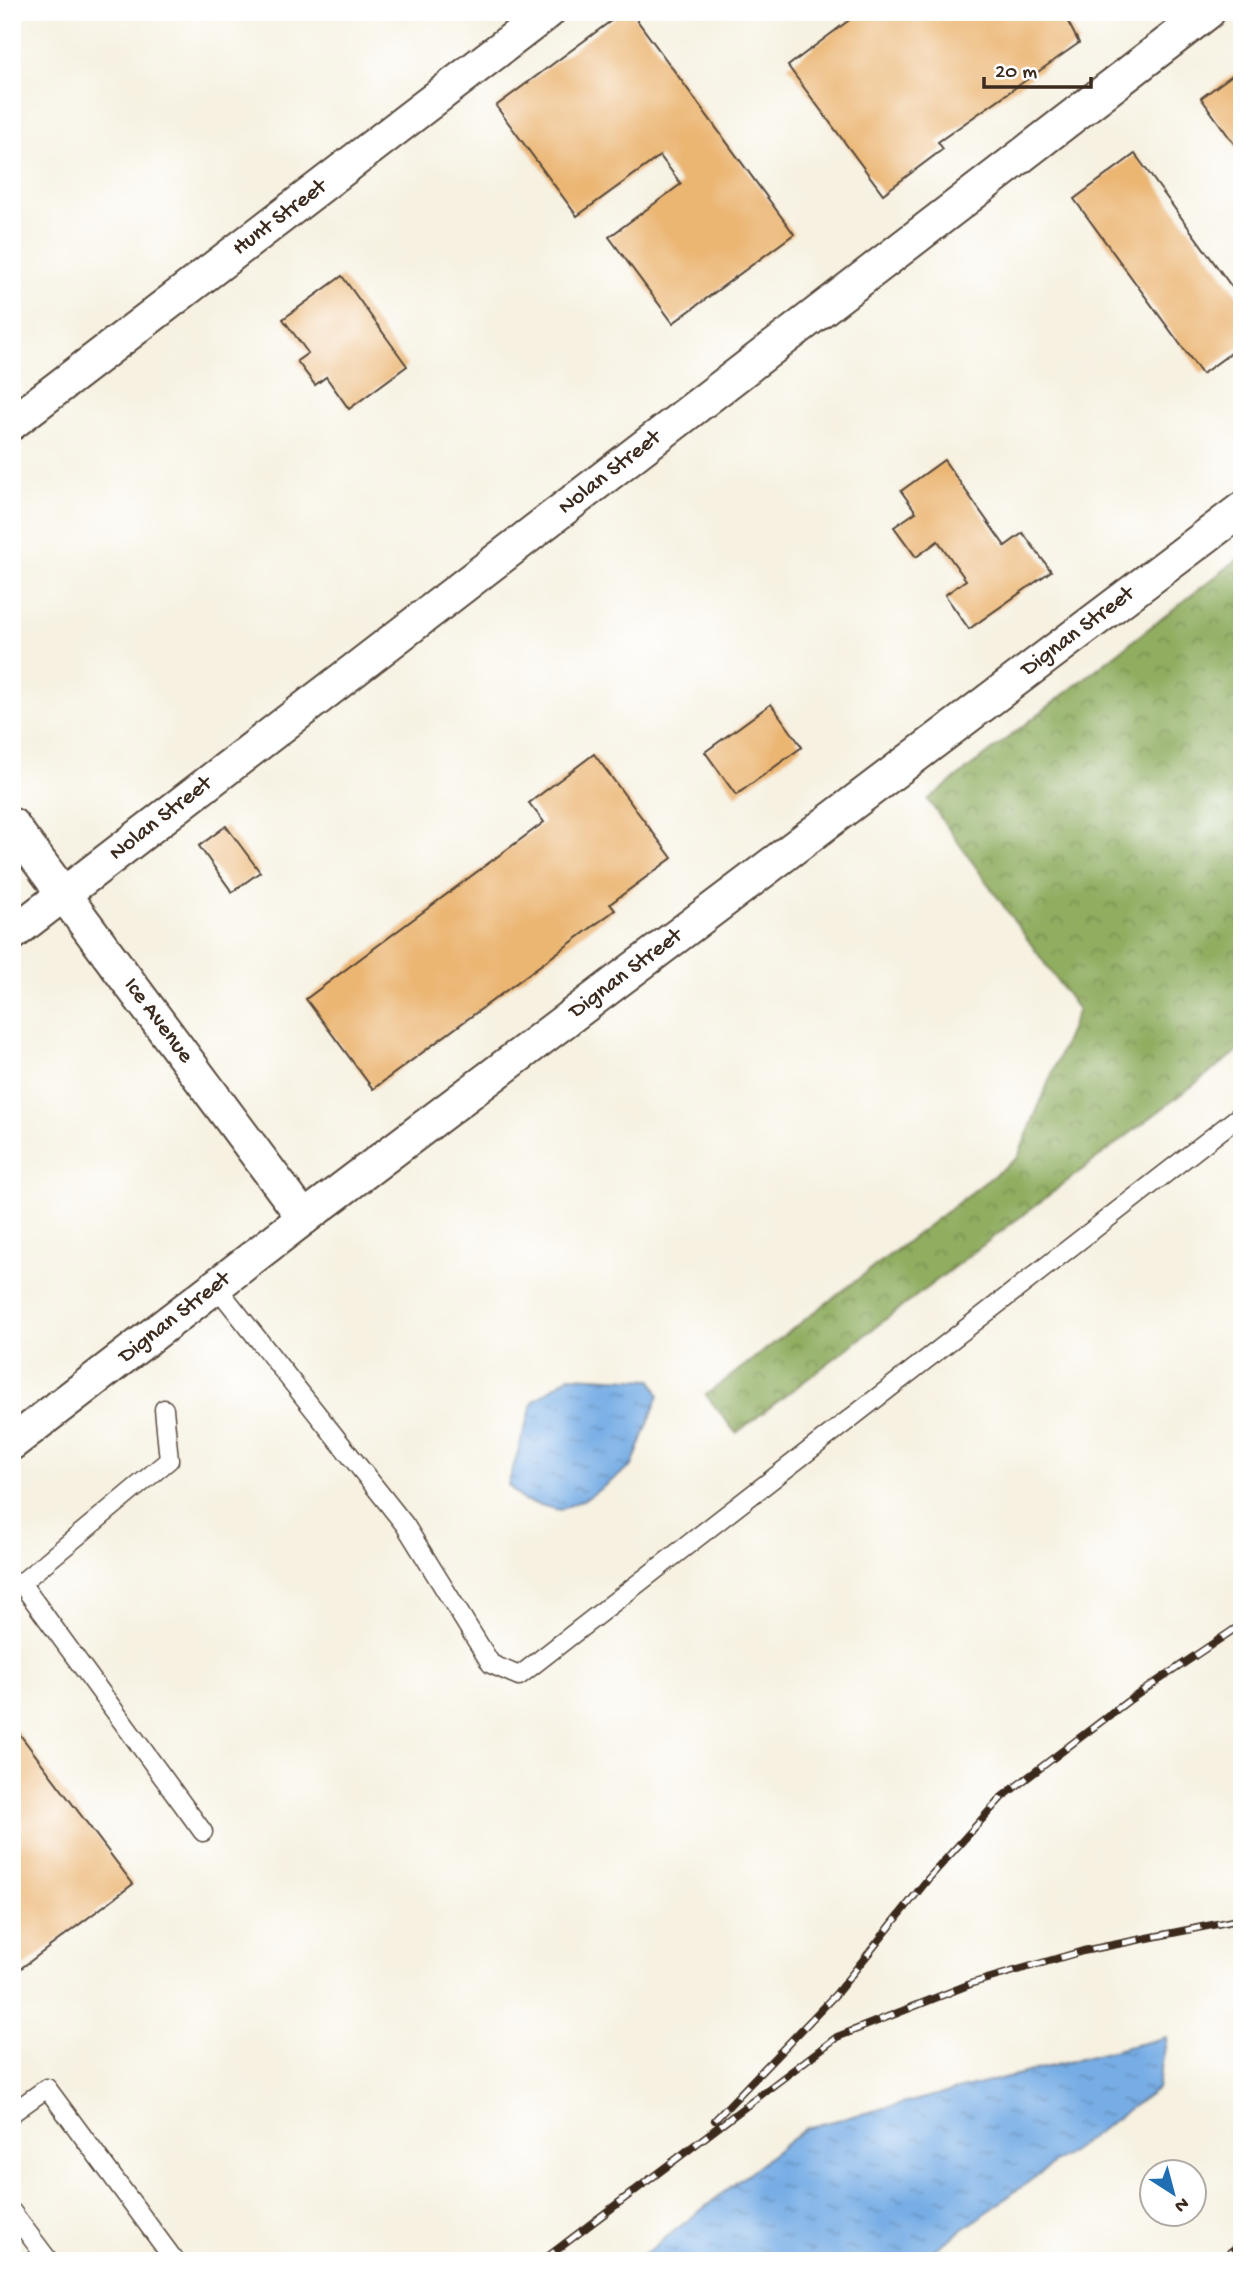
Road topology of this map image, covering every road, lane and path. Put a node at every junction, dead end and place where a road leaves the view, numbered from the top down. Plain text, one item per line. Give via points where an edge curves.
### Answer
1 (548, 12) edge
2 (1208, 12) edge
3 (12, 423) edge
4 (1242, 509) edge
5 (12, 825) edge
6 (63, 894) junction
7 (12, 934) edge
8 (1242, 1114) edge
9 (304, 1218) junction
10 (216, 1286) junction
11 (163, 1409) dead end
12 (12, 1443) edge
13 (17, 1585) edge
14 (203, 1832) dead end
15 (12, 2113) edge
16 (12, 2212) edge
17 (49, 2261) edge
18 (175, 2261) edge

1 - 3 street, Hunt Street
2 - 6 street, Nolan Street
4 - 9 street, Dignan Street
5 - 6 street, Ice Avenue
6 - 7 street, Nolan Street
6 - 9 street, Ice Avenue
8 - 10 lane via 519,1676 491,1664 405,1525
9 - 10 street, Dignan Street
10 - 12 street, Dignan Street
11 - 13 lane via 169,1460
13 - 14 lane
15 - 18 lane via 47,2088
16 - 17 lane

